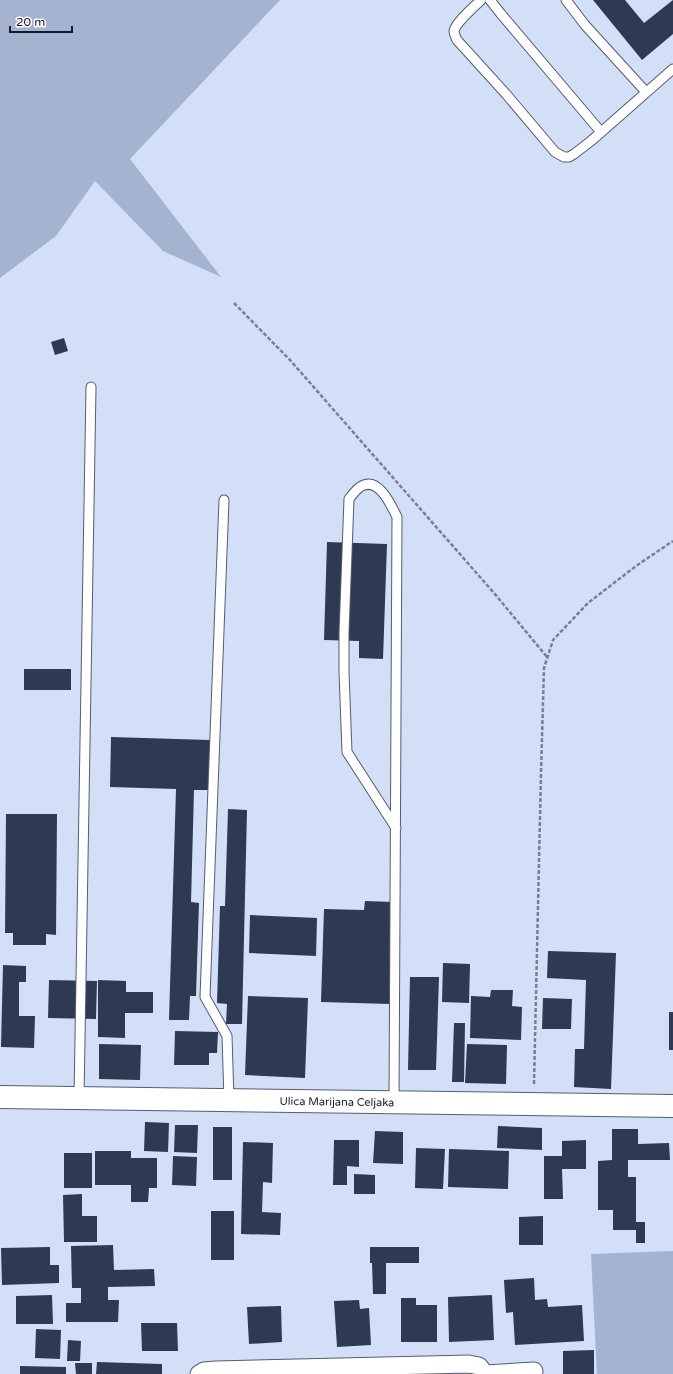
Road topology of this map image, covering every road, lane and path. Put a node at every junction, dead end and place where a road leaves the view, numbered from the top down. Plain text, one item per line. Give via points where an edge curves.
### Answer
1 (481, 0) edge
2 (490, 0) edge
3 (566, 0) edge
4 (673, 69) edge
5 (646, 92) junction
6 (601, 132) junction
7 (234, 303) dead end
8 (91, 386) dead end
9 (224, 500) dead end
10 (673, 541) edge
11 (548, 657) junction
12 (396, 828) junction
13 (0, 1097) edge
14 (79, 1098) junction
15 (229, 1100) junction
16 (394, 1102) junction
17 (533, 1104) junction
18 (673, 1106) edge
19 (534, 1371) dead end
20 (199, 1374) edge
21 (485, 1374) edge

1 - 6 lane via 457,25 454,35 555,152 569,157
2 - 6 lane
3 - 5 lane via 585,25
4 - 5 lane
5 - 6 lane
7 - 11 path via 290,360
8 - 14 lane
9 - 15 lane via 205,997 227,1036
10 - 11 path via 588,603 553,640
11 - 17 path via 544,668
12 - 12 lane via 397,517 379,488 368,484 360,487 349,499 344,633 347,752
12 - 16 lane
13 - 14 main road, Ulica Marijana Celjaka
14 - 15 main road, Ulica Marijana Celjaka
15 - 16 main road, Ulica Marijana Celjaka
16 - 17 main road, Ulica Marijana Celjaka
17 - 18 main road, Ulica Marijana Celjaka
19 - 21 street
20 - 21 street via 216,1370 469,1364 479,1366

